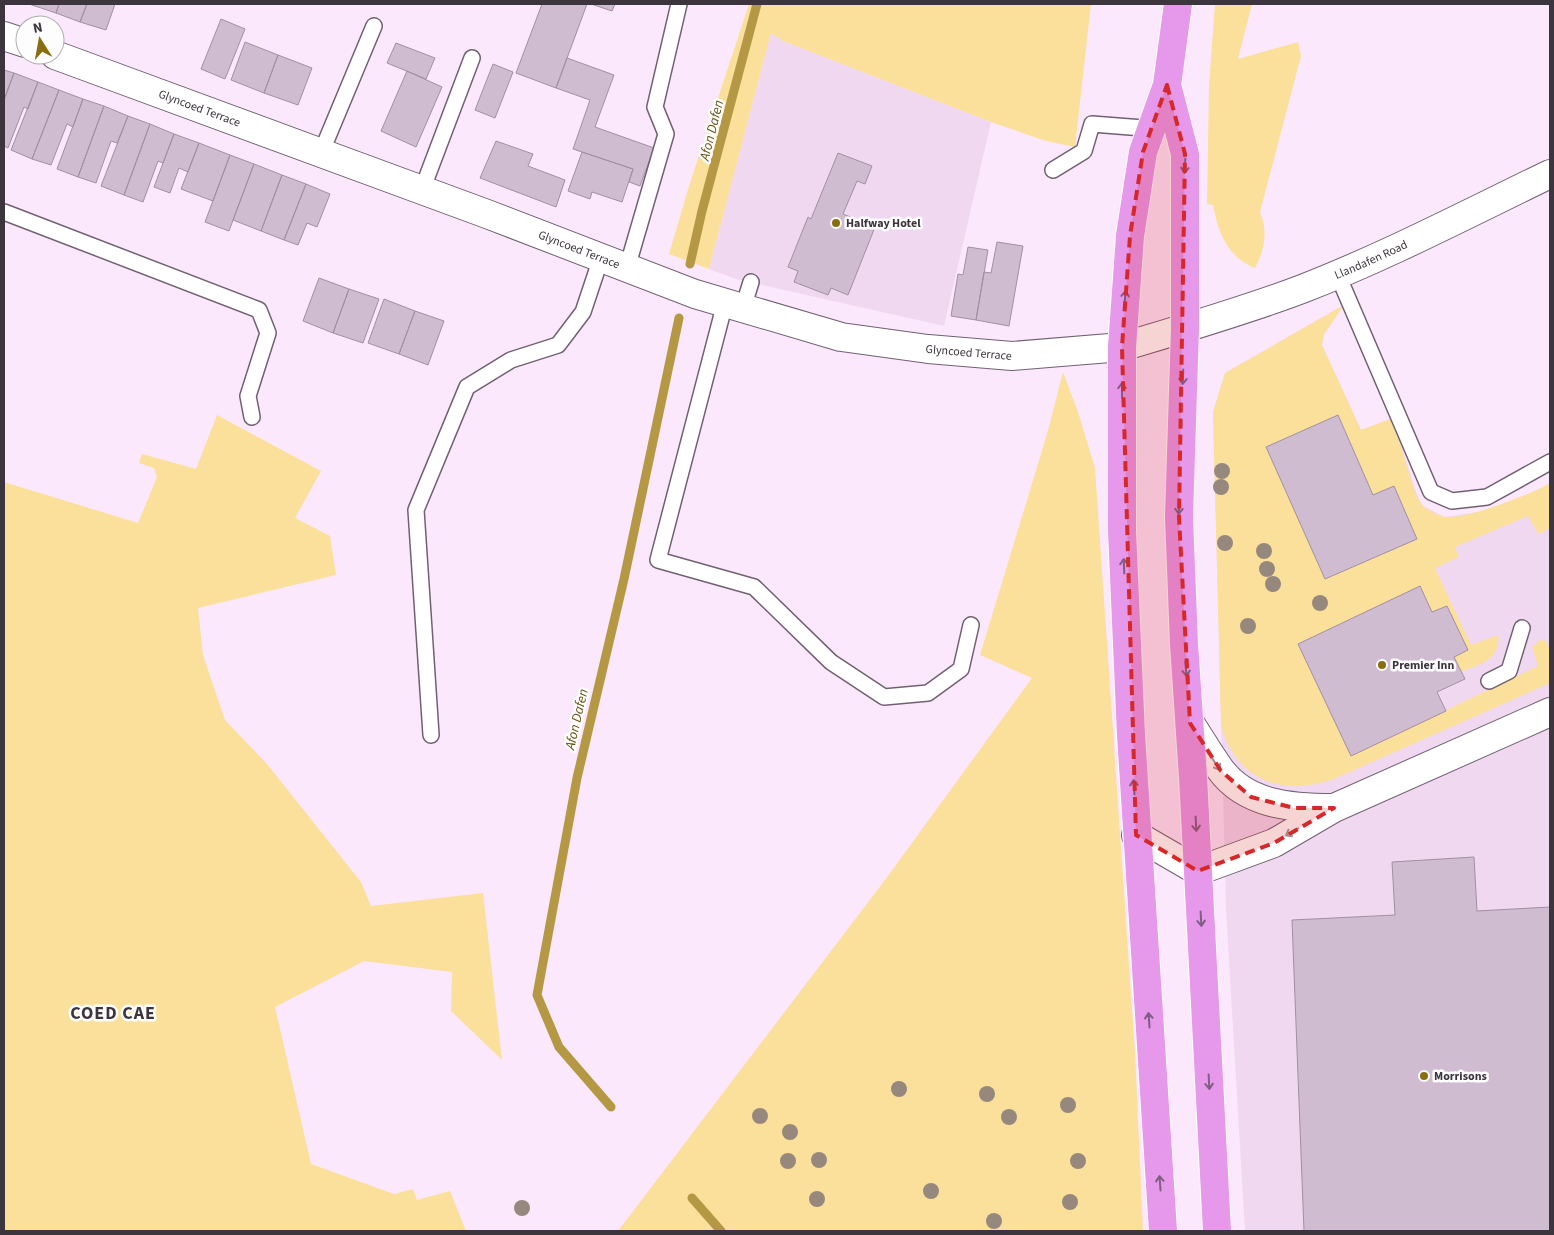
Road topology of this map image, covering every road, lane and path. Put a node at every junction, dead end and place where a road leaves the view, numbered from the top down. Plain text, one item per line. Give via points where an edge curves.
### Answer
1 (679, 4) edge
2 (1178, 4) edge
3 (374, 26) dead end
4 (472, 58) dead end
5 (65, 59) edge
6 (1167, 85) junction
7 (1152, 129) junction
8 (1179, 131) junction
9 (321, 153) junction
10 (1053, 170) dead end
11 (1550, 174) edge
12 (422, 190) junction
13 (4, 212) edge
14 (601, 258) junction
15 (627, 268) junction
16 (1337, 273) junction
17 (751, 282) dead end
18 (734, 306) junction
19 (1185, 329) junction
20 (1122, 347) junction
21 (252, 418) dead end
22 (1550, 462) edge
23 (971, 625) dead end
24 (1522, 628) dead end
25 (1489, 681) dead end
26 (1550, 712) edge
27 (1190, 723) junction
28 (431, 735) dead end
29 (1334, 808) junction
30 (1136, 835) junction
31 (1198, 871) junction
32 (1163, 1231) edge
33 (1217, 1231) edge

1 - 15 lane via 655,107 666,134
2 - 6 highway
3 - 9 lane
4 - 12 lane
5 - 9 street, Glyncoed Terrace
6 - 7 highway
6 - 8 highway
7 - 8 lane
7 - 10 lane via 1092,124 1084,151
20 -> 7 highway via 1130,236 1143,152
8 -> 19 highway via 1185,154
9 - 12 street, Glyncoed Terrace
11 - 16 street, Llandafen Road
12 - 14 street, Glyncoed Terrace
13 - 21 lane via 259,310 268,333 248,396
14 - 15 street, Glyncoed Terrace
14 - 28 lane via 583,312 558,345 511,360 467,387 416,510
15 - 18 street, Glyncoed Terrace
16 - 19 street, Llandafen Road
16 - 22 lane via 1431,492 1452,501 1486,497
17 - 18 lane
18 - 20 street, Glyncoed Terrace via 841,337 928,349 1012,356
18 - 23 lane via 658,560 754,587 831,662 884,697 928,693 962,669
19 - 20 street, Llandafen Road
19 -> 27 highway via 1179,517
30 -> 20 highway via 1123,540
24 - 25 lane via 1509,671
26 - 29 street
27 -> 29 street via 1221,771 1251,797 1294,808
27 -> 31 highway
29 -> 31 street via 1274,843
30 - 31 street
32 -> 30 highway
31 -> 33 highway

